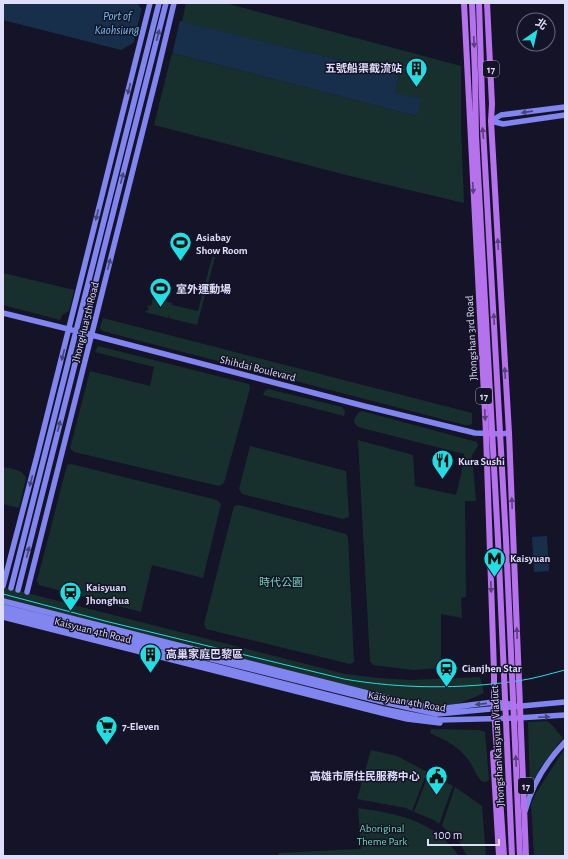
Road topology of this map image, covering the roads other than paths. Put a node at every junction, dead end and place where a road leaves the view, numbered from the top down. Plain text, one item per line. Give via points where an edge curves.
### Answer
1 (150, 3) edge
2 (159, 3) edge
3 (166, 3) edge
4 (174, 3) edge
5 (464, 3) edge
6 (472, 3) edge
7 (479, 3) edge
8 (487, 3) edge
9 (565, 107) edge
10 (565, 115) edge
11 (491, 121) junction
12 (100, 200) junction
13 (108, 202) junction
14 (116, 204) junction
15 (3, 313) edge
16 (69, 329) junction
17 (76, 331) junction
18 (83, 333) junction
19 (91, 335) junction
20 (486, 433) junction
21 (509, 433) junction
22 (493, 434) junction
23 (501, 434) junction
24 (498, 540) joint
25 (4, 578) edge
26 (12, 580) junction
27 (20, 583) junction
28 (3, 586) edge
29 (11, 588) junction
30 (18, 590) junction
31 (28, 590) junction
32 (3, 601) edge
33 (3, 607) edge
34 (3, 612) edge
35 (3, 617) edge
36 (565, 702) edge
37 (494, 706) junction
38 (520, 706) junction
39 (565, 715) edge
40 (488, 718) junction
41 (495, 718) junction
42 (520, 718) junction
43 (565, 742) edge
44 (527, 804) junction
45 (524, 815) junction
46 (499, 856) edge
47 (504, 856) edge
48 (512, 856) edge
49 (520, 856) edge
50 (526, 856) edge
51 (530, 856) edge

1 -> 12 street, JhongHua 5th Road
2 - 13 street, JhongHua 5th Road
14 -> 3 street, JhongHua 5th Road
19 -> 4 street, JhongHua 5th Road
5 -> 20 main road, Jhongshan 3rd Road / 17
6 -> 22 main road, Jhongshan 3rd Road / 17 via 476,136
23 -> 7 main road, 17 via 483,129
8 - 11 main road, 17
9 -> 11 street via 502,115
10 - 11 street via 503,124
21 -> 11 main road, 17
12 - 13 street
12 -> 16 street, JhongHua 5th Road
13 - 14 street
13 - 17 street, JhongHua 5th Road
14 - 18 street, JhongHua 5th Road
15 - 16 street, Shihdai Boulevard
16 - 17 street, Shihdai Boulevard
16 -> 25 street, JhongHua 5th Road
17 - 18 street, Shihdai Boulevard
17 - 26 street, JhongHua 5th Road
18 - 19 street, Shihdai Boulevard
27 -> 18 street, JhongHua 5th Road
19 - 20 street, Shihdai Boulevard via 364,406 475,433
19 - 31 street, JhongHua 5th Road
20 - 22 street, Shihdai Boulevard
20 -> 37 main road, Jhongshan 3rd Road / 17
21 - 23 street, Shihdai Boulevard
38 -> 21 main road, 17
22 - 23 street, Shihdai Boulevard
22 - 24 main road, Jhongshan 3rd Road / 17
49 -> 23 main road, Jhongshan Kaisyuan Viaduct / 17, bridge
24 - 48 main road, Jhongshan Kaisyuan Viaduct / 17, bridge
25 - 26 street
25 - 28 street, JhongHua 5th Road
26 - 27 street
26 - 29 street, JhongHua 5th Road
27 - 30 street, JhongHua 5th Road
27 - 31 street
28 - 29 street
29 - 30 street
30 - 31 street
37 -> 32 street, Kaisyuan 4th Road via 438,709 407,703
33 - 37 street, Kaisyuan 4th Road via 436,714
34 - 40 street, Kaisyuan 4th Road via 383,709 438,720
35 - 40 street, Kaisyuan 4th Road via 407,719 438,723 483,722
36 - 38 street, Kaisyuan 4th Road
37 - 38 street, Kaisyuan 4th Road
37 - 41 main road, 17
38 - 42 main road, 17
42 -> 39 street
40 - 41 street
41 - 42 street
41 - 46 main road, 17 via 492,725
41 - 47 main road, 17
42 - 44 main road, 17 via 524,723
42 - 45 main road, 17
43 - 44 street via 544,768
44 - 45 street
44 - 51 main road, 17
45 - 50 main road, 17

